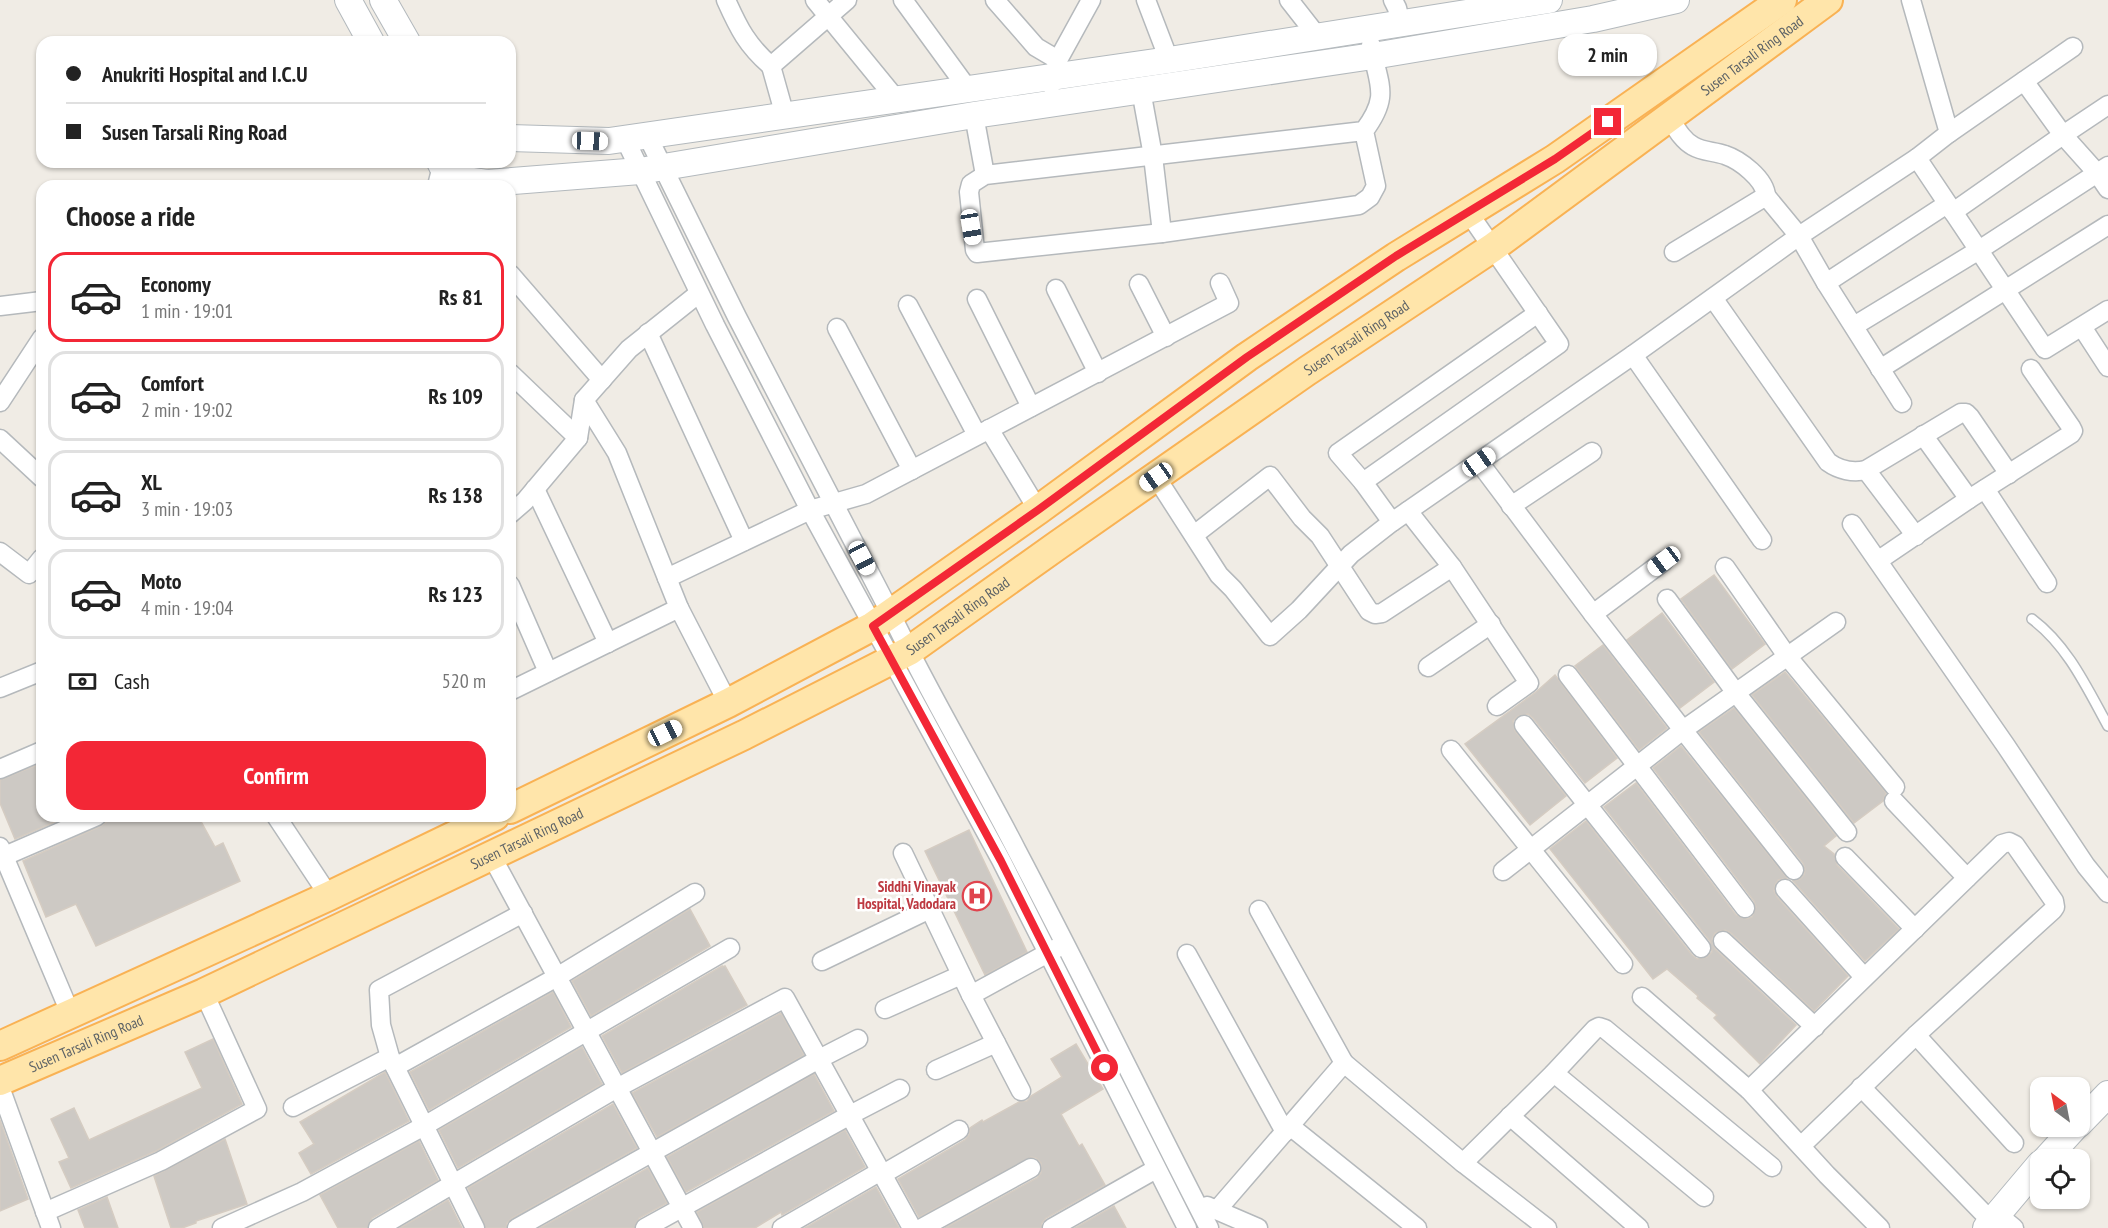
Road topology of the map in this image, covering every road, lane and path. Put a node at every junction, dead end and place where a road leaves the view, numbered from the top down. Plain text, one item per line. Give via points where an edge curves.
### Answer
1 (348, 0) edge
2 (383, 0) edge
3 (726, 0) edge
4 (815, 0) edge
5 (847, 0) edge
6 (903, 0) edge
7 (995, 0) edge
8 (1146, 0) edge
9 (1289, 0) edge
10 (1549, 0) edge
11 (1676, 0) edge
12 (1782, 0) edge
13 (1828, 0) edge
14 (1911, 0) edge
15 (1087, 2) edge
16 (1465, 7) edge
17 (1397, 12) edge
18 (828, 16) junction
19 (1368, 29) junction
20 (368, 36) edge
21 (404, 36) edge
22 (1318, 37) junction
23 (1469, 40) junction
24 (2073, 47) dead end
25 (1373, 56) junction
26 (1169, 60) junction
27 (771, 66) junction
28 (1055, 68) junction
29 (2024, 81) junction
30 (968, 89) junction
31 (1141, 90) junction
32 (896, 99) junction
33 (1048, 104) junction
34 (2108, 105) edge
35 (974, 115) junction
36 (785, 116) junction
37 (1669, 117) junction
38 (1364, 131) junction
39 (1949, 133) junction
40 (2063, 135) junction
41 (636, 137) junction
42 (516, 138) edge
43 (1153, 156) junction
44 (1917, 158) junction
45 (652, 169) junction
46 (2102, 169) edge
47 (440, 171) edge
48 (984, 175) junction
49 (460, 180) edge
50 (516, 181) edge
51 (2108, 189) edge
52 (1766, 196) junction
53 (1950, 208) junction
54 (1468, 212) junction
55 (2108, 225) edge
56 (1162, 233) junction
57 (1799, 236) junction
58 (1492, 248) junction
59 (1979, 250) junction
60 (1674, 252) dead end
61 (516, 281) edge
62 (1220, 283) dead end
63 (1826, 283) junction
64 (1139, 284) dead end
65 (1056, 289) dead end
66 (2006, 289) junction
67 (698, 294) junction
68 (1713, 298) junction
69 (977, 299) dead end
70 (36, 302) edge
71 (908, 305) dead end
72 (0, 306) edge
73 (2108, 310) edge
74 (1538, 313) junction
75 (1854, 326) junction
76 (2082, 327) junction
77 (837, 328) dead end
78 (648, 333) junction
79 (1166, 337) junction
80 (1634, 355) junction
81 (36, 360) edge
82 (2108, 368) edge
83 (1880, 369) junction
84 (2031, 369) dead end
85 (1098, 373) junction
86 (516, 379) edge
87 (602, 380) junction
88 (584, 400) junction
89 (0, 402) edge
90 (1902, 402) dead end
91 (1031, 407) junction
92 (983, 432) junction
93 (1923, 435) junction
94 (0, 438) edge
95 (578, 438) junction
96 (1592, 452) dead end
97 (1479, 462) junction
98 (912, 470) junction
99 (1866, 470) junction
100 (36, 472) edge
101 (2009, 474) junction
102 (1156, 477) junction
103 (1364, 482) junction
104 (535, 489) junction
105 (1977, 494) junction
106 (833, 502) junction
107 (1511, 506) junction
108 (516, 508) edge
109 (810, 510) junction
110 (1038, 510) junction
111 (1408, 511) junction
112 (1392, 522) junction
113 (1852, 524) dead end
114 (1194, 535) junction
115 (1916, 536) junction
116 (1762, 540) dead end
117 (744, 541) junction
118 (0, 552) edge
119 (1879, 560) junction
120 (1664, 561) dead end
121 (36, 565) edge
122 (1340, 566) junction
123 (1452, 567) junction
124 (1725, 567) dead end
125 (667, 578) junction
126 (2047, 583) dead end
127 (516, 599) edge
128 (1667, 599) dead end
129 (679, 608) junction
130 (1593, 614) junction
131 (2032, 619) dead end
132 (882, 620) junction
133 (1836, 622) dead end
134 (1491, 624) junction
135 (608, 643) junction
136 (901, 656) junction
137 (1787, 656) junction
138 (1428, 667) dead end
139 (548, 672) junction
140 (36, 673) edge
141 (1568, 675) dead end
142 (0, 688) edge
143 (516, 688) edge
144 (1736, 693) junction
145 (728, 703) junction
146 (1497, 706) dead end
147 (1524, 725) dead end
148 (2108, 726) edge
149 (1683, 730) junction
150 (1451, 750) dead end
151 (36, 754) edge
152 (1636, 767) junction
153 (0, 769) edge
154 (516, 799) edge
155 (1586, 806) junction
156 (82, 822) edge
157 (280, 822) edge
158 (483, 822) edge
159 (1846, 832) dead end
160 (1530, 850) junction
161 (903, 853) dead end
162 (1, 854) edge
163 (491, 855) junction
164 (1845, 857) dead end
165 (1794, 870) dead end
166 (1503, 871) dead end
167 (1967, 878) junction
168 (1785, 889) dead end
169 (695, 893) dead end
170 (2108, 893) edge
171 (329, 896) junction
172 (1745, 908) dead end
173 (930, 909) junction
174 (1259, 910) dead end
175 (523, 913) junction
176 (1915, 928) junction
177 (1723, 941) dead end
178 (1066, 944) junction
179 (730, 948) dead end
180 (1701, 948) dead end
181 (1048, 953) junction
182 (1187, 954) dead end
183 (822, 961) dead end
184 (1623, 964) dead end
185 (961, 975) junction
186 (557, 977) junction
187 (1864, 977) junction
188 (204, 993) junction
189 (971, 995) junction
190 (1642, 997) dead end
191 (885, 1009) dead end
192 (70, 1015) junction
193 (1815, 1027) junction
194 (586, 1031) junction
195 (1916, 1035) junction
196 (858, 1039) dead end
197 (996, 1043) junction
198 (0, 1046) edge
199 (819, 1059) junction
200 (392, 1062) junction
201 (1344, 1063) junction
202 (936, 1070) dead end
203 (1554, 1073) junction
204 (0, 1081) edge
205 (0, 1087) edge
206 (1861, 1087) junction
207 (617, 1088) junction
208 (900, 1089) dead end
209 (1749, 1090) junction
210 (1021, 1091) dead end
211 (2108, 1094) edge
212 (293, 1107) dead end
213 (2090, 1113) edge
214 (850, 1114) junction
215 (1510, 1116) junction
216 (424, 1126) junction
217 (1288, 1129) junction
218 (959, 1130) dead end
219 (2067, 1137) edge
220 (2014, 1143) dead end
221 (1801, 1146) junction
222 (2055, 1149) edge
223 (652, 1152) junction
224 (1463, 1163) junction
225 (1772, 1167) dead end
226 (1031, 1168) dead end
227 (1156, 1169) junction
228 (882, 1172) junction
229 (2030, 1178) edge
230 (453, 1185) junction
231 (1704, 1197) dead end
232 (1173, 1200) junction
233 (1195, 1201) junction
234 (682, 1207) junction
235 (1217, 1210) junction
236 (48, 1220) edge
237 (1997, 1223) edge
238 (222, 1228) edge
239 (378, 1228) edge
240 (475, 1228) edge
241 (516, 1228) edge
242 (645, 1228) edge
243 (693, 1228) edge
244 (782, 1228) edge
245 (912, 1228) edge
246 (922, 1228) edge
247 (1052, 1228) edge
248 (1186, 1228) edge
249 (1209, 1228) edge
250 (1258, 1228) edge
251 (1416, 1228) edge
252 (1547, 1228) edge
253 (1639, 1228) edge
254 (1880, 1228) edge

1 - 20 street
2 - 21 street
3 - 27 street via 754,52
4 - 18 street
5 - 18 street
6 - 30 street
7 - 28 street
8 - 26 street
9 - 22 street
10 - 16 street
11 - 23 street
12 - 54 main road, Susen Tarsali Ring Road via 1555,159
13 - 37 main road, Susen Tarsali Ring Road
14 - 39 street
15 - 28 street
16 - 17 street
16 - 23 street
17 - 19 street
18 - 27 street
18 - 32 street
19 - 22 street
19 - 25 street
22 - 26 street
23 - 25 street
24 - 29 street
25 - 31 street
25 - 38 street via 1382,95 1379,108
26 - 28 street
27 - 36 street
28 - 30 street
28 - 33 street
29 - 39 street
29 - 40 street
30 - 32 street
31 - 33 street
31 - 43 street
32 - 36 street
33 - 35 street
34 - 40 street
35 - 45 street
35 - 48 street
36 - 41 street
37 - 52 street via 1692,146 1726,155 1751,171 1766,189
37 - 58 main road, Susen Tarsali Ring Road
38 - 43 street
38 - 56 street via 1376,186 1359,205
39 - 44 street
40 - 46 street
40 - 53 street
41 - 42 street via 609,141
41 - 45 street
43 - 48 street
43 - 56 street
44 - 53 street
44 - 57 street
45 - 50 street
45 - 67 street
45 - 106 street via 737,317
46 - 51 street
46 - 59 street
47 - 49 street
48 - 56 street via 971,183 969,192 977,253
52 - 57 street
52 - 60 street
53 - 59 street
53 - 63 street
54 - 58 street
54 - 110 main road, Susen Tarsali Ring Road via 1247,357
55 - 66 street
57 - 63 street
57 - 68 street
58 - 74 street
58 - 102 main road, Susen Tarsali Ring Road
59 - 66 street
59 - 75 street
61 - 87 street
62 - 79 street via 1230,303
63 - 75 street
64 - 79 street
65 - 85 street
66 - 76 street via 2045,349
66 - 83 street
67 - 78 street
67 - 109 street
68 - 80 street
68 - 99 street via 1828,462 1841,470
69 - 91 street
70 - 72 street
71 - 92 street
73 - 76 street
74 - 103 street via 1559,344
74 - 103 street via 1338,453
75 - 83 street
76 - 82 street
77 - 98 street
78 - 87 street
78 - 117 street
79 - 85 street
80 - 97 street
80 - 116 street
81 - 89 street
83 - 90 street
84 - 101 street via 2073,431
85 - 91 street
86 - 95 street
87 - 88 street
88 - 95 street
88 - 125 street via 617,453
91 - 92 street
92 - 98 street
92 - 110 street
93 - 99 street
93 - 101 street via 1966,413
93 - 105 street
94 - 100 street
95 - 104 street
96 - 107 street
97 - 107 street
97 - 111 street
98 - 106 street via 866,494
99 - 115 street
101 - 105 street
102 - 114 street
102 - 136 main road, Susen Tarsali Ring Road
103 - 112 street
104 - 108 street
104 - 135 street
105 - 115 street
105 - 126 street
106 - 109 street
106 - 132 street
107 - 130 street
109 - 117 street
109 - 132 street
110 - 132 main road, Susen Tarsali Ring Road
111 - 112 street
111 - 123 street
112 - 122 street
113 - 119 street
114 - 122 street via 1270,476
114 - 122 street via 1219,575 1270,636
115 - 119 street
117 - 125 street
118 - 121 street via 29,574
119 - 170 street
120 - 130 street
122 - 123 street via 1375,614 1382,614
123 - 134 street
124 - 137 street
125 - 129 street
127 - 139 street
128 - 144 street
129 - 135 street
129 - 145 street
130 - 149 street
131 - 148 lane via 2049,631 2061,647
132 - 136 street
132 - 145 main road, Susen Tarsali Ring Road
133 - 137 street
134 - 138 street
134 - 146 street via 1529,683
135 - 139 street
136 - 163 main road, Susen Tarsali Ring Road
136 - 178 street via 983,784
136 - 181 street
137 - 144 street
137 - 167 street via 1895,794
139 - 143 street
140 - 142 street
141 - 152 street
144 - 149 street
144 - 159 street
145 - 154 main road, Susen Tarsali Ring Road
147 - 155 street
149 - 152 street
149 - 165 street
150 - 160 street
151 - 153 street
152 - 155 street
152 - 172 street
155 - 160 street
155 - 180 street
156 - 162 street
157 - 171 street
158 - 171 main road
160 - 166 street
160 - 184 street
161 - 173 street
162 - 192 street
163 - 175 street
163 - 188 main road, Susen Tarsali Ring Road
164 - 176 street
167 - 176 street
167 - 195 street via 2002,844 2009,842 2015,844 2055,907
168 - 187 street
169 - 186 street
171 - 192 main road
173 - 183 street
173 - 185 street
174 - 201 street
175 - 186 street
175 - 200 street via 379,990 381,1025
176 - 187 street
177 - 193 street
178 - 181 street
178 - 233 street
179 - 194 street
181 - 189 street
181 - 227 street
182 - 217 street
185 - 189 street
185 - 191 street
186 - 194 street
186 - 200 street
187 - 193 street
188 - 204 main road, Susen Tarsali Ring Road
188 - 236 street via 257,1110
189 - 197 street
190 - 209 street
192 - 198 main road
193 - 209 street
194 - 207 street
194 - 216 street
195 - 206 street
195 - 220 street
196 - 199 street
197 - 202 street
197 - 210 street
199 - 207 street via 785,998
199 - 214 street
199 - 223 street
200 - 212 street
200 - 216 street
201 - 217 street
201 - 224 street
203 - 215 street
203 - 225 street via 1594,1029 1605,1029
203 - 231 street
205 - 236 street
206 - 221 street
206 - 237 street
207 - 223 street
207 - 230 street
208 - 214 street
209 - 221 street
211 - 213 street
214 - 228 street
214 - 234 street
215 - 224 street
215 - 253 street
216 - 230 street
216 - 238 street via 302,1192
217 - 235 street
217 - 251 street
218 - 228 street
219 - 222 street
221 - 254 street
223 - 234 street
223 - 241 street
224 - 252 street
226 - 246 street
227 - 232 street
227 - 247 street
228 - 244 street
228 - 245 street
229 - 237 street
230 - 239 street
230 - 240 street
232 - 233 street
232 - 248 street
233 - 235 street
233 - 249 street
234 - 242 street
234 - 243 street
235 - 250 street

